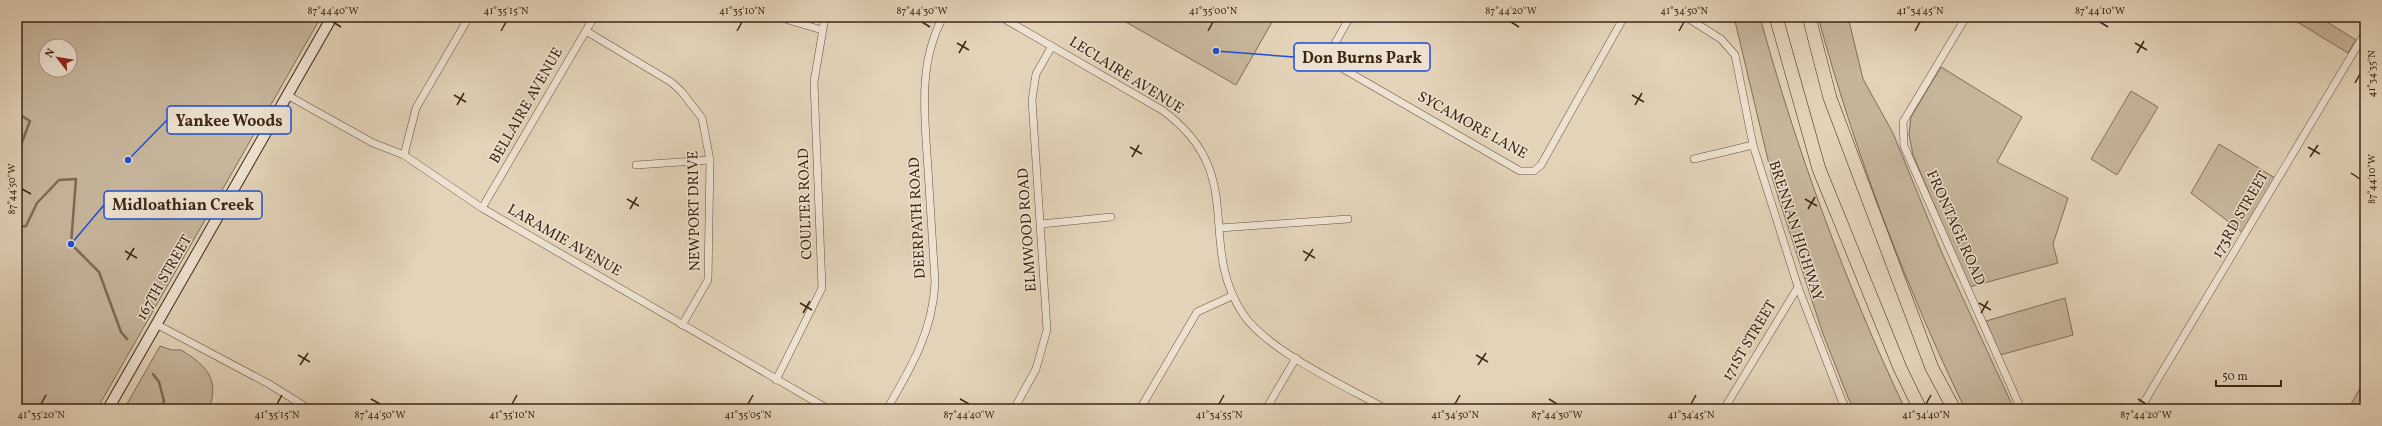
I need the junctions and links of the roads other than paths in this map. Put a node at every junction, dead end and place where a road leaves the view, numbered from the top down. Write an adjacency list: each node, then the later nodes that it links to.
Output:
1 (332, 17): 18 (main road, 167TH STREET)
2 (469, 17): 20 (street)
3 (594, 17): 15 (street, BELLAIRE AVENUE)
4 (778, 17): 14 (street)
5 (825, 17): 14 (street, COULTER ROAD)
6 (943, 17): 38 (street, DEERPATH ROAD)
7 (1001, 17): 17 (street, LECLAIRE AVENUE)
8 (1350, 17): 9 (street, SYCAMORE LANE)
9 (1624, 17)
10 (1686, 17): 19 (street, BRENNAN HIGHWAY)
11 (1776, 17): 45 (highway)
12 (1809, 17): 46 (highway)
13 (1966, 17): 47 (street, FRONTAGE ROAD)
14 (822, 30): 34 (street, COULTER ROAD)
15 (586, 31): 22 (street, NEWPORT DRIVE); 24 (street, BELLAIRE AVENUE)
16 (2365, 33): 48 (street, 173RD STREET)
17 (1052, 46): 27 (street, ELMWOOD ROAD); 28 (street, LECLAIRE AVENUE)
18 (287, 95): 20 (street, LARAMIE AVENUE); 31 (main road, 167TH STREET)
19 (1753, 145): 21 (street); 29 (street, BRENNAN HIGHWAY)
20 (404, 155): 24 (street, LARAMIE AVENUE)
21 (1694, 159)
22 (710, 160): 23 (street); 32 (street, NEWPORT DRIVE)
23 (636, 165)
24 (482, 208): 32 (street, LARAMIE AVENUE)
25 (1111, 217): 27 (street)
26 (1348, 219): 28 (street)
27 (1041, 224): 39 (street, ELMWOOD ROAD)
28 (1220, 228): 30 (street, LECLAIRE AVENUE)
29 (1798, 287): 43 (street, 171ST STREET); 44 (street, BRENNAN HIGHWAY)
30 (1232, 296): 33 (street, LECLAIRE AVENUE); 40 (street)
31 (156, 324): 35 (main road, 167TH STREET); 36 (street)
32 (682, 325): 34 (street, LARAMIE AVENUE)
33 (1296, 358): 41 (street); 42 (street, LECLAIRE AVENUE)
34 (776, 380): 37 (street, LARAMIE AVENUE)
35 (108, 409)
36 (310, 409)
37 (828, 409)
38 (887, 409)
39 (1014, 409)
40 (1140, 409)
41 (1266, 409)
42 (1386, 409)
43 (1724, 409)
44 (1847, 409)
45 (1920, 409)
46 (1954, 409)
47 (2021, 409)
48 (2140, 409)

